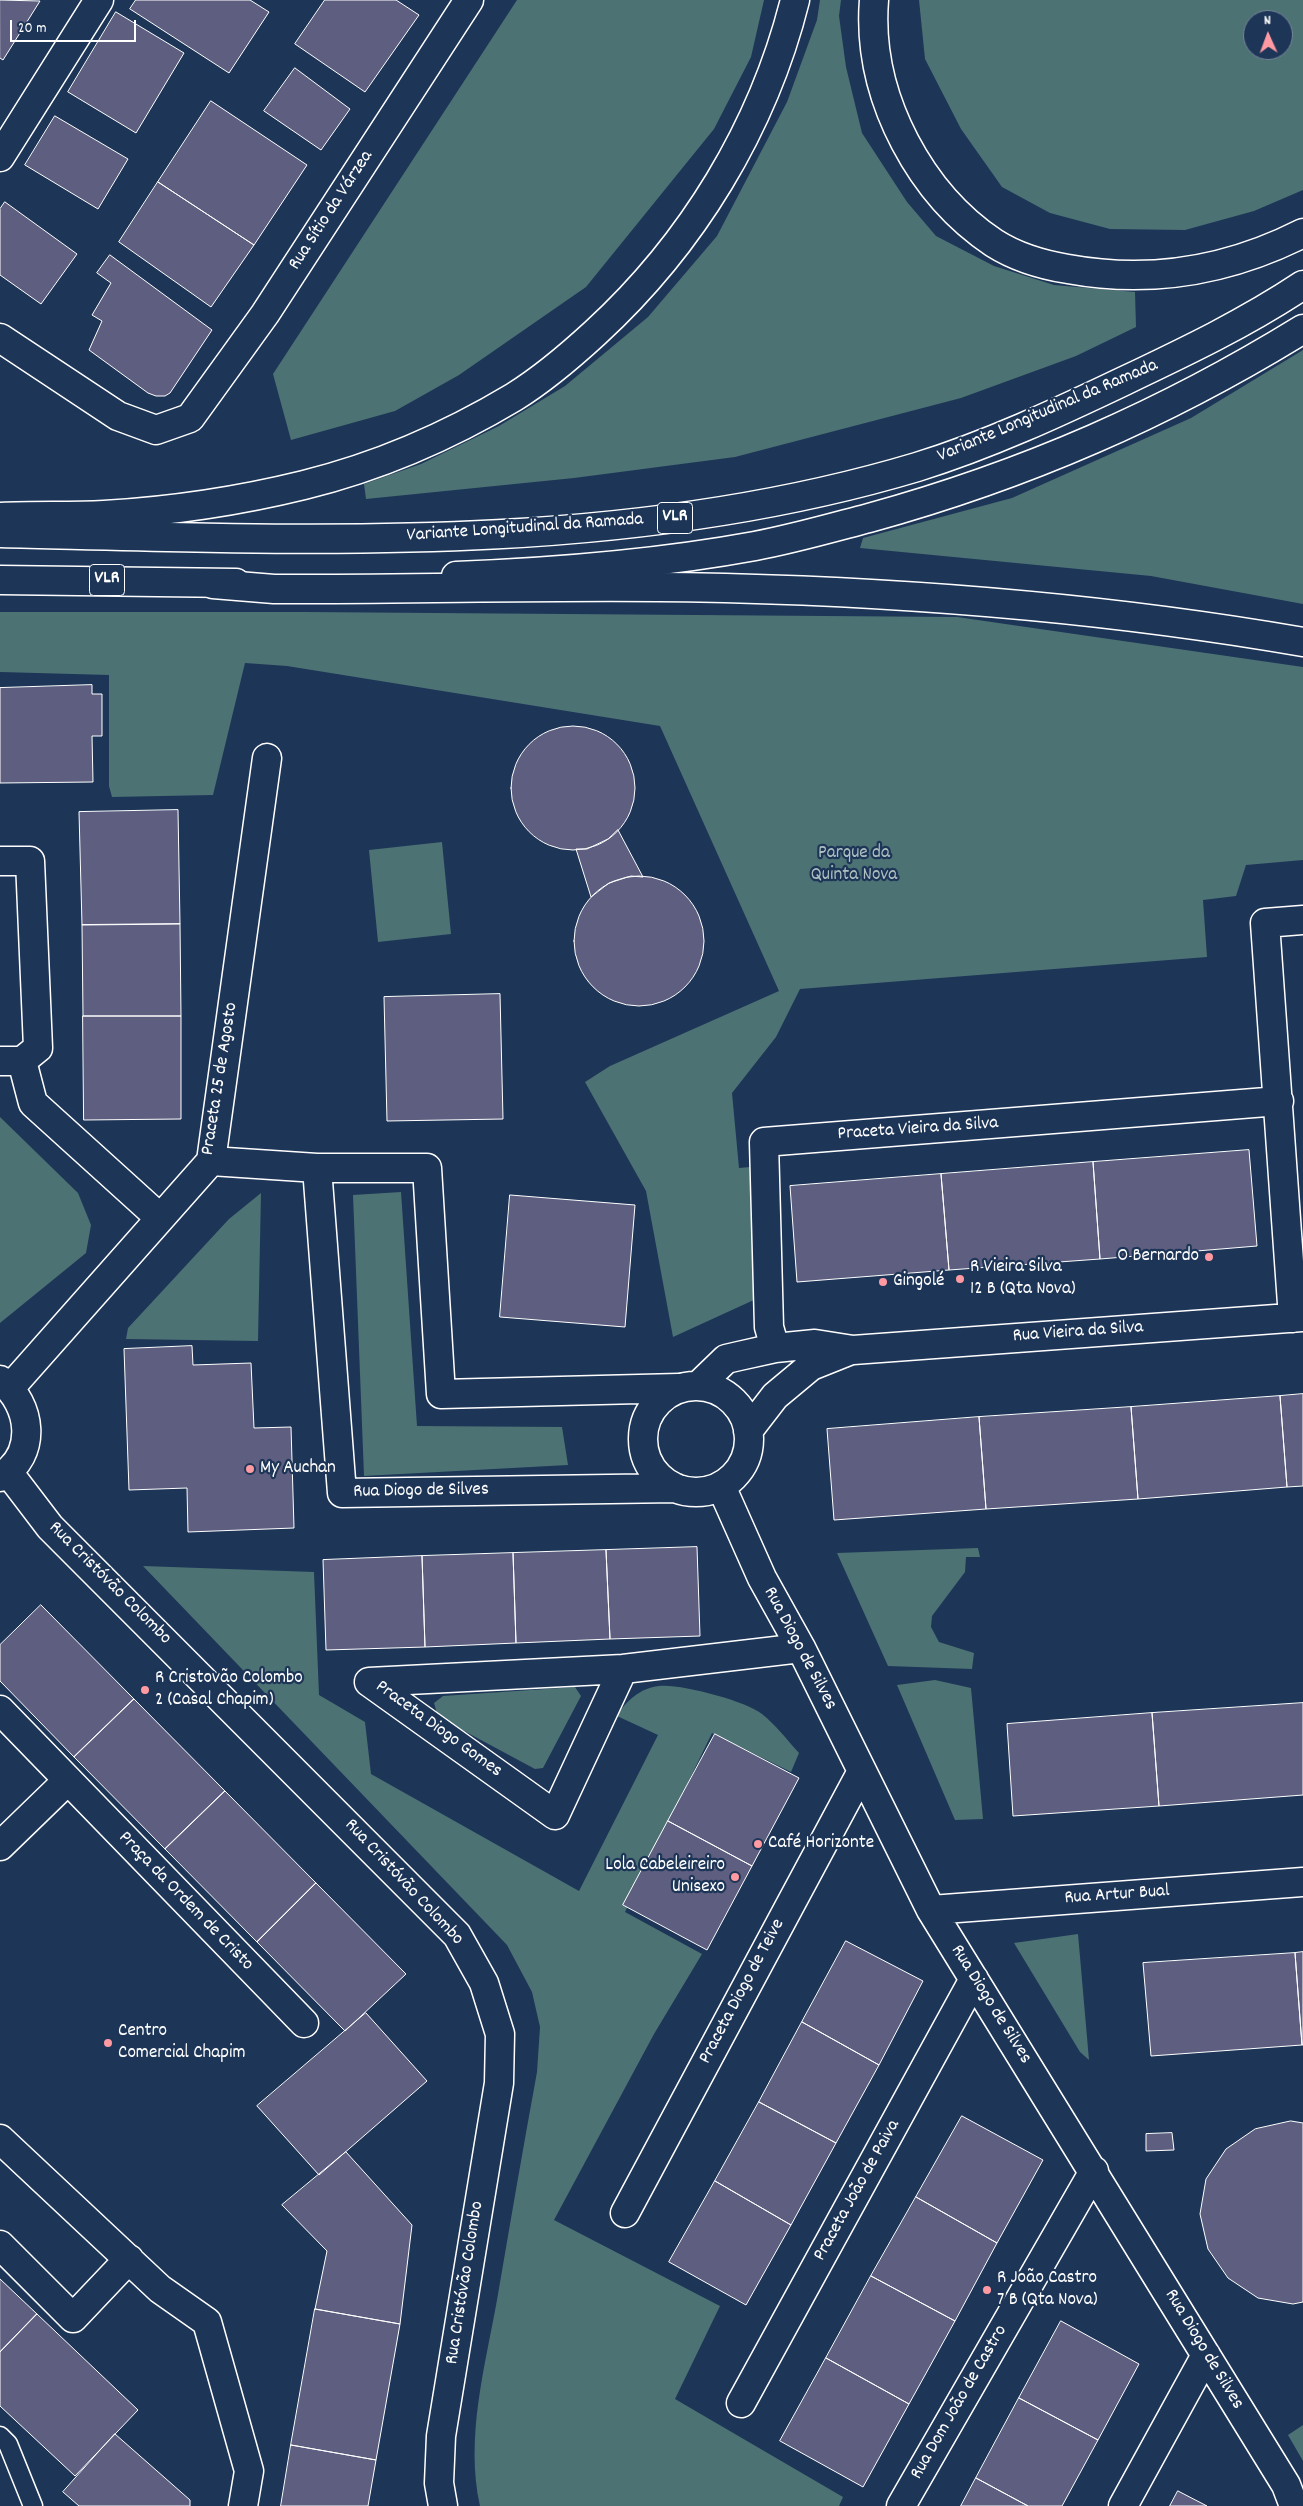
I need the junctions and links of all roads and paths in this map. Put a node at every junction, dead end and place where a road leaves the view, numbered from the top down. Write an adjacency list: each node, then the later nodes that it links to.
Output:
1 (99, 0): 5 (main road)
2 (469, 0): 9 (main road, Rua Sítio da Várzea)
3 (795, 0): 10 (main road)
4 (874, 0): 6 (main road)
5 (0, 157)
6 (1303, 233)
7 (1303, 285): 11 (main road, Variante Longitudinal da Ramada / VLR)
8 (1303, 329): 13 (main road, Variante Longitudinal da Ramada / VLR)
9 (0, 338)
10 (0, 516)
11 (0, 532)
12 (0, 580): 13 (main road, Variante Longitudinal da Ramada / VLR)
13 (213, 584): 14 (main road)
14 (1303, 642)
15 (267, 758): 20 (main road, Praceta 25 de Agosto)
16 (0, 861): 18 (main road)
17 (1303, 920): 19 (main road)
18 (11, 1061): 22 (main road)
19 (1279, 1101): 23 (main road); 24 (main road, Praceta Vieira da Silva)
20 (211, 1161): 21 (main road, Rua Diogo de Silves); 22 (main road, Praceta 25 de Agosto)
21 (317, 1168): 27 (main road, Rua Diogo de Silves); 31 (main road, Rua Diogo de Silves)
22 (160, 1218): 26 (main road, Praceta 25 de Agosto)
23 (1298, 1317): 25 (main road, Rua Vieira da Silva)
24 (775, 1348): 25 (main road, Rua Vieira da Silva); 27 (main road, Rua Vieira da Silva)
25 (853, 1350): 28 (main road, Rua Vieira da Silva)
26 (5, 1384): 29 (main road, Praceta 25 de Agosto)
27 (688, 1387): 28 (main road, Rua Diogo de Silves); 31 (main road, Rua Diogo de Silves)
28 (748, 1431): 30 (main road, Rua Diogo de Silves)
29 (4, 1475): 52 (main road, Rua Cristóvão Colombo)
30 (721, 1486): 31 (main road, Rua Diogo de Silves); 32 (main road, Rua Diogo de Silves)
31 (676, 1488)
32 (801, 1648): 33 (main road, Praceta Diogo Gomes); 35 (main road, Rua Diogo de Silves)
33 (623, 1669): 33 (main road, Praceta Diogo Gomes)
34 (0, 1710): 36 (main road, Praça da Ordem de Cristo)
35 (862, 1771): 39 (main road, Rua Diogo de Silves); 44 (main road, Praceta Diogo de Teive)
36 (67, 1781): 37 (main road); 41 (main road, Praça da Ordem de Cristo)
37 (0, 1846)
38 (1303, 1882): 39 (main road, Rua Artur Bual)
39 (931, 1910): 40 (main road, Rua Diogo de Silves)
40 (974, 1979): 43 (main road, Rua Diogo de Silves); 48 (main road, Praceta João de Paiva)
41 (304, 2024)
42 (0, 2139): 46 (main road)
43 (1094, 2171): 47 (main road, Rua Diogo de Silves); 53 (main road, Rua Dom João de Castro)
44 (625, 2213)
45 (0, 2245): 46 (main road)
46 (129, 2259): 51 (main road)
47 (1206, 2355): 54 (main road); 55 (main road, Rua Diogo de Silves)
48 (741, 2403)
49 (0, 2436): 50 (lane)
50 (33, 2506)
51 (243, 2506)
52 (444, 2506)
53 (901, 2506)
54 (1123, 2506)
55 (1294, 2506)

